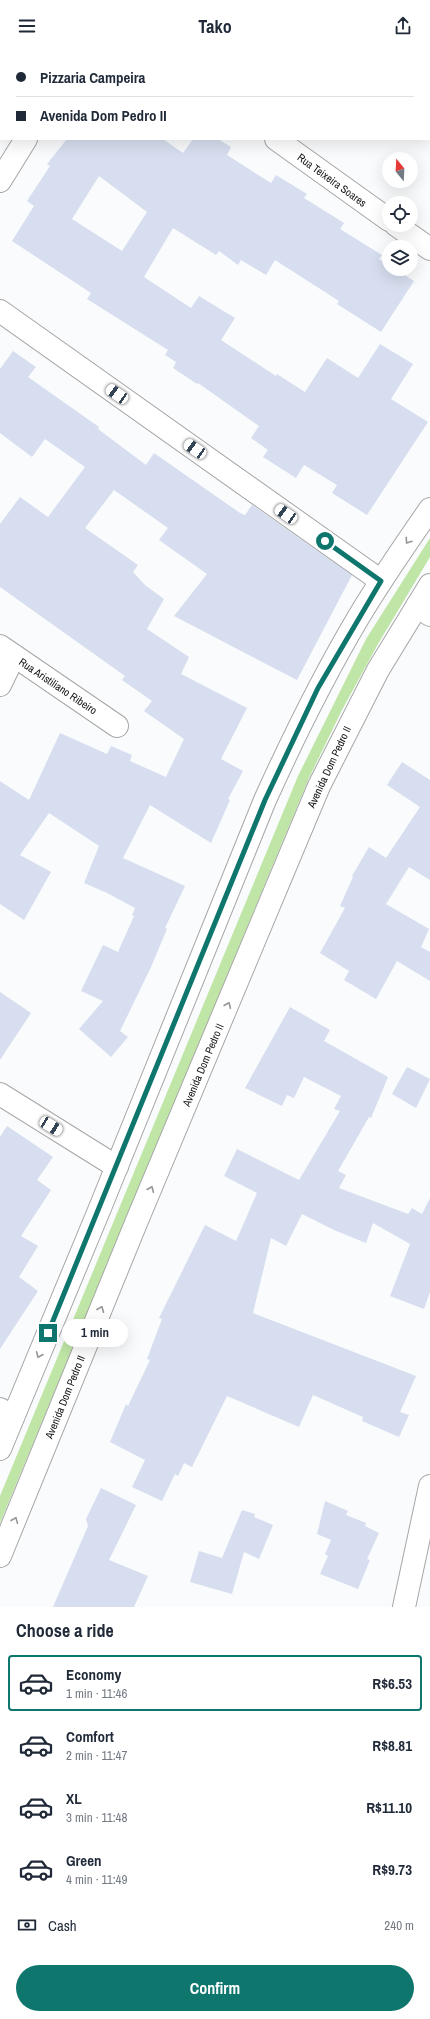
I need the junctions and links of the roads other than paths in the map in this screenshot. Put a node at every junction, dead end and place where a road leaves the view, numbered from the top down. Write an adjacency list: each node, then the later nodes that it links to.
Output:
1 (25, 140): 3 (main road)
2 (277, 140): 4 (main road, Rua Teixeira Soares)
3 (0, 181)
4 (382, 215)
5 (406, 232): 6 (main road)
6 (430, 250)
7 (0, 311): 9 (main road)
8 (430, 509): 9 (main road, one-way to 9)
9 (381, 581): 16 (main road)
10 (430, 585): 11 (main road, Avenida Dom Pedro II)
11 (423, 610): 20 (main road, Avenida Dom Pedro II, one-way to 11)
12 (7, 651): 13 (main road); 14 (main road, Rua Aristiliano Ribeiro)
13 (0, 685)
14 (117, 726)
15 (0, 1094): 16 (main road)
16 (117, 1167): 17 (main road, one-way to 17)
17 (7, 1413): 18 (main road)
18 (0, 1449)
19 (429, 1493): 21 (main road)
20 (0, 1556)
21 (404, 1607)

